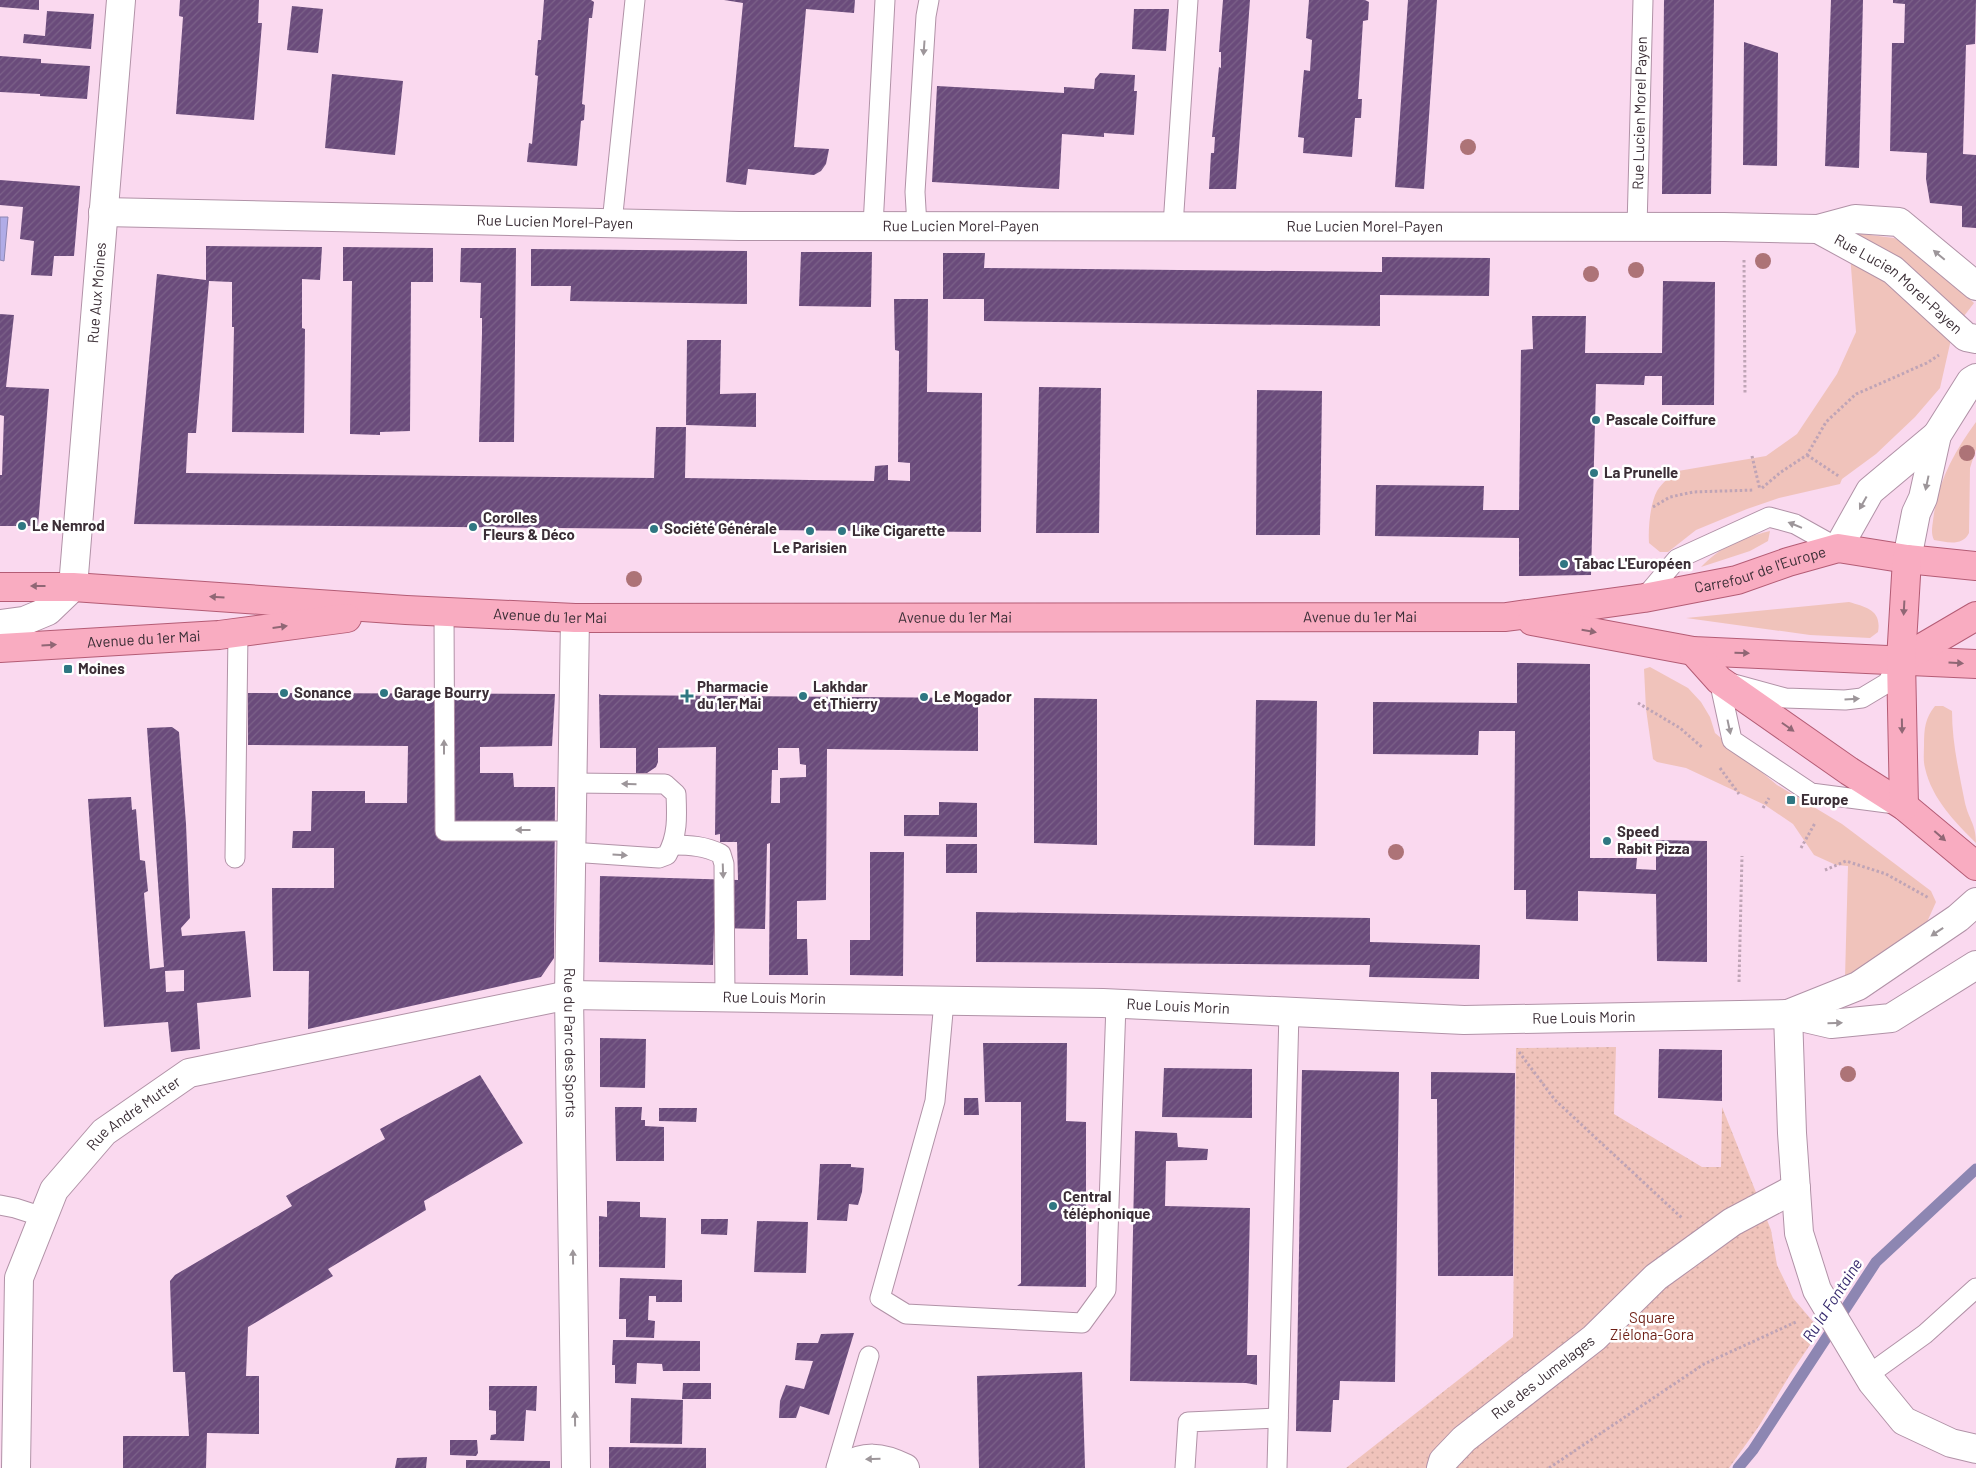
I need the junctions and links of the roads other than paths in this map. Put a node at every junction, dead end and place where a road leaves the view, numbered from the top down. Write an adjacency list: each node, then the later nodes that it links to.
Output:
1 (121, 0): 7 (street, Rue Aux Moines)
2 (635, 0): 8 (lane)
3 (885, 0): 9 (lane)
4 (929, 0): 10 (lane, one-way to 10)
5 (1188, 0): 11 (lane)
6 (1643, 0): 12 (lane, Rue Lucien Morel Payen)
7 (103, 212): 8 (street, Rue Lucien Morel-Payen); 22 (street, Rue Aux Moines)
8 (612, 223): 9 (street, Rue Lucien Morel-Payen)
9 (873, 226): 10 (street, Rue Lucien Morel-Payen)
10 (917, 226): 11 (street, Rue Lucien Morel-Payen)
11 (1173, 226): 12 (street, Rue Lucien Morel-Payen)
12 (1636, 227): 13 (street, Rue Lucien Morel-Payen)
13 (1818, 229): 14 (street, Rue Lucien Morel-Payen, one-way to 13); 15 (street, Rue Lucien Morel-Payen)
14 (1976, 286)
15 (1976, 339)
16 (1976, 378): 17 (street)
17 (1937, 435): 18 (street, one-way to 18); 19 (street, one-way to 19)
18 (1838, 548): 19 (main road, Carrefour de l'Europe); 23 (main road, Carrefour de l'Europe); 23 (lane, one-way to 23)
19 (1907, 559): 20 (main road, Carrefour de l'Europe); 33 (main road, one-way to 33)
20 (1976, 566)
21 (0, 587): 22 (main road, Avenue du 1er Mai, one-way to 21)
22 (73, 587): 24 (main road, Avenue du 1er Mai, one-way to 22); 29 (street)
23 (1644, 598): 27 (main road, Avenue du 1er Mai)
24 (406, 610): 25 (main road, Avenue du 1er Mai); 30 (main road, Avenue du 1er Mai, one-way to 24)
25 (444, 612): 28 (main road, Avenue du 1er Mai); 38 (lane, one-way to 25)
26 (1976, 616): 33 (main road)
27 (1506, 617): 28 (main road, Avenue du 1er Mai); 32 (main road, Avenue du 1er Mai, one-way to 32)
28 (575, 618): 36 (street, Rue du Parc des Sports)
29 (0, 624)
30 (238, 633): 31 (main road, Avenue du 1er Mai, one-way to 30); 40 (lane)
31 (0, 648)
32 (1693, 651): 33 (main road, one-way to 33); 35 (main road)
33 (1901, 660): 34 (main road, one-way to 34); 35 (lane, one-way to 33); 37 (main road, one-way to 37)
34 (1976, 664)
35 (1719, 680): 37 (main road, one-way to 37); 37 (lane, one-way to 37)
36 (572, 782): 38 (street, Rue du Parc des Sports); 39 (lane, one-way to 36)
37 (1904, 806): 41 (main road, one-way to 41)
38 (571, 841): 39 (lane, one-way to 39); 44 (street, Rue du Parc des Sports)
39 (673, 845): 45 (lane, one-way to 45)
40 (234, 858)
41 (1976, 866)
42 (1976, 902): 49 (street, Rue Louis Morin, one-way to 49)
43 (1976, 966): 49 (street, Rue Louis Morin, one-way to 43)
44 (569, 995): 45 (street, Rue Louis Morin); 52 (street, Rue André Mutter); 59 (street, Rue du Parc des Sports, one-way to 44)
45 (725, 998): 46 (street, Rue Louis Morin)
46 (944, 1001): 47 (street, Rue Louis Morin); 47 (lane)
47 (1116, 1004): 48 (street, Rue Louis Morin)
48 (1288, 1012): 49 (street, Rue Louis Morin); 56 (lane)
49 (1788, 1014): 50 (street)
50 (1796, 1188): 55 (street); 65 (street, Rue des Jumelages)
51 (0, 1205): 52 (lane)
52 (43, 1217): 58 (street, Rue André Mutter)
53 (1976, 1288): 55 (lane)
54 (869, 1356): 60 (lane)
55 (1868, 1375): 57 (street)
56 (1278, 1418): 63 (lane); 64 (lane)
57 (1976, 1449)
58 (16, 1468)
59 (576, 1468)
60 (836, 1468)
61 (841, 1468): 62 (street, one-way to 61)
62 (905, 1468)
63 (1186, 1468)
64 (1277, 1468)
65 (1441, 1468)

